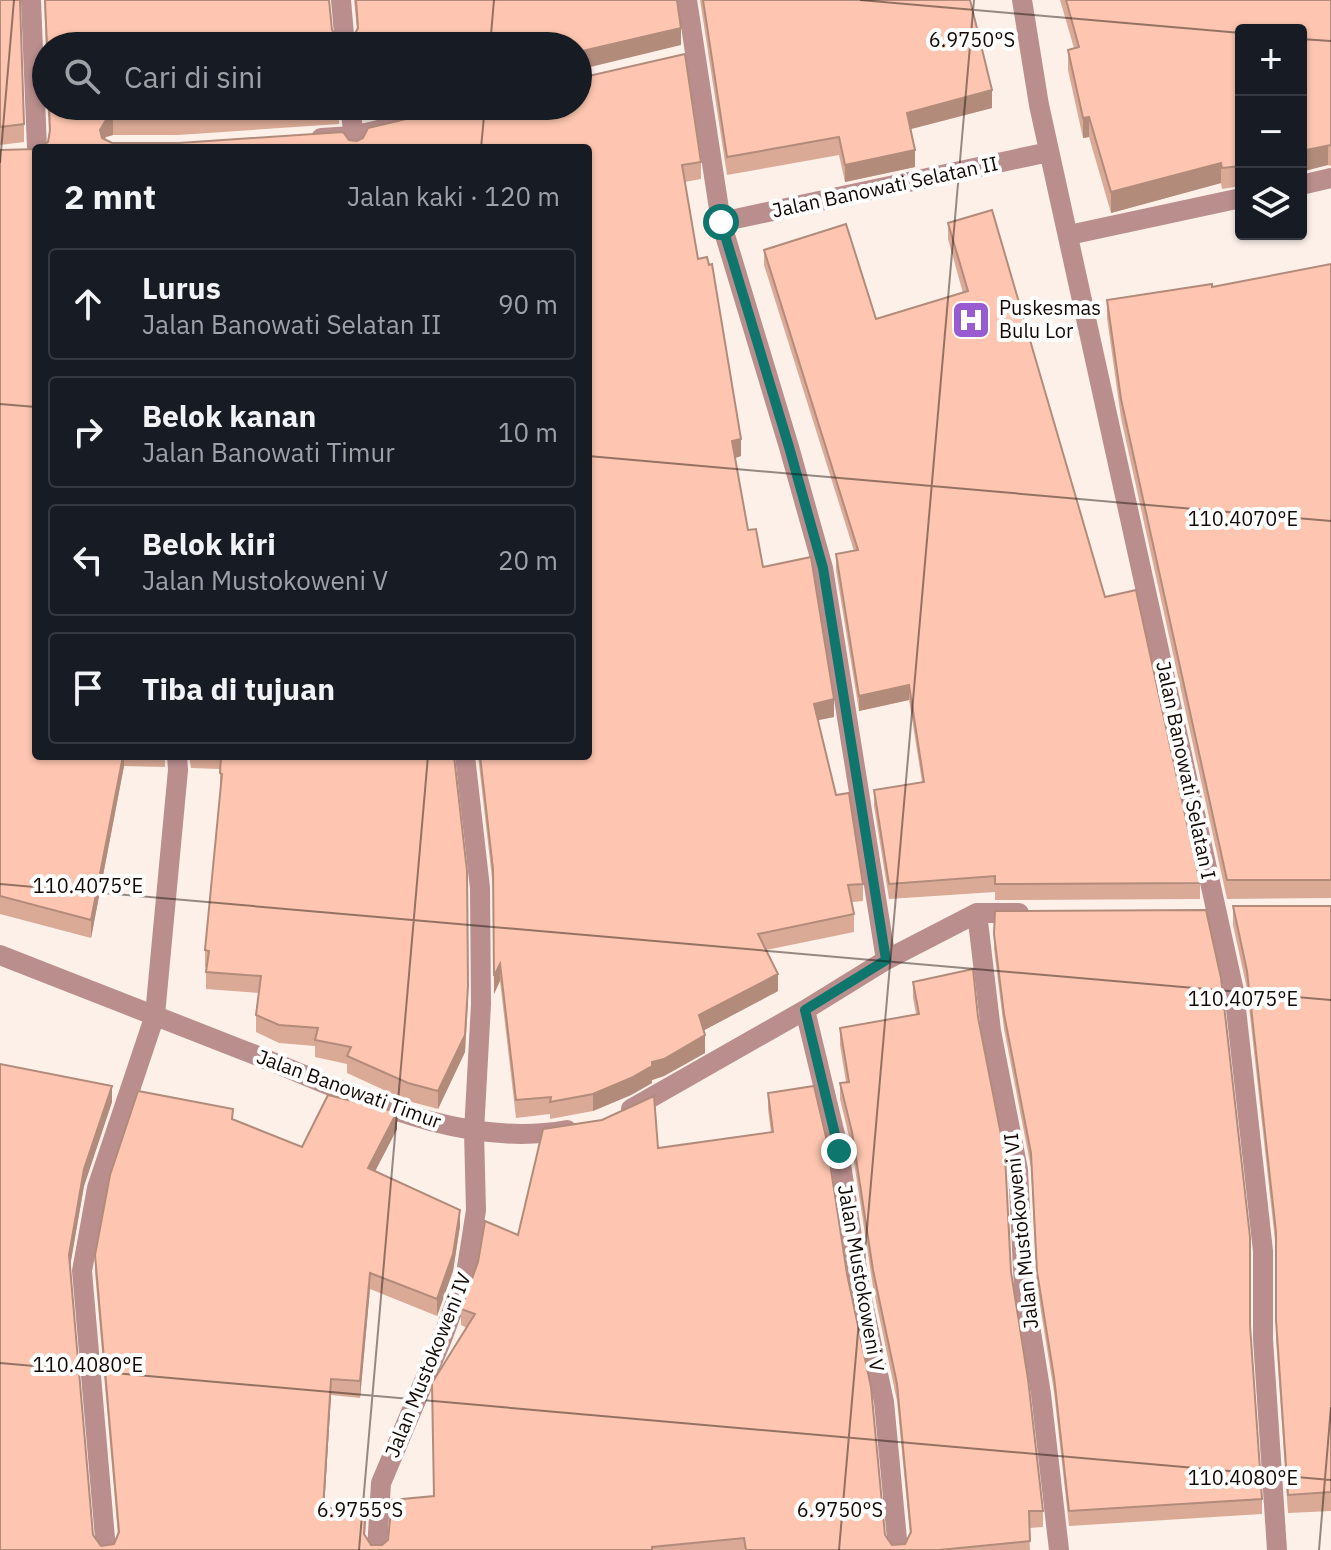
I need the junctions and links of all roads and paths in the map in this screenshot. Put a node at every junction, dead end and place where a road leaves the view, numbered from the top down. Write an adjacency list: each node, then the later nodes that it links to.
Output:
1 (31, 0): 10 (street)
2 (341, 0): 5 (street)
3 (687, 0): 15 (street)
4 (1022, 0): 11 (street, Jalan Banowati Selatan I)
5 (344, 32)
6 (352, 120): 9 (street)
7 (409, 123): 9 (street)
8 (305, 139): 9 (street)
9 (354, 142)
10 (32, 152)
11 (1049, 152): 15 (street, Jalan Banowati Selatan II); 16 (street, Jalan Banowati Selatan I)
12 (1331, 178): 13 (street)
13 (1307, 184)
14 (1235, 199): 16 (street)
15 (721, 222): 22 (street)
16 (1069, 235): 32 (street, Jalan Banowati Selatan I)
17 (177, 760): 24 (street)
18 (465, 760): 27 (street, Jalan Mustokoweni IV)
19 (977, 913): 20 (street); 22 (street); 31 (street, Jalan Mustokoweni VI)
20 (1037, 913)
21 (0, 955): 24 (street, Jalan Banowati Timur)
22 (886, 960): 23 (street)
23 (805, 1010): 25 (street); 30 (street, Jalan Mustokoweni V)
24 (155, 1015): 27 (street, Jalan Banowati Timur); 28 (street)
25 (611, 1118)
26 (585, 1126): 27 (street, Jalan Banowati Timur)
27 (474, 1132): 29 (street, Jalan Mustokoweni IV)
28 (106, 1550)
29 (377, 1550)
30 (898, 1550)
31 (1059, 1550)
32 (1277, 1550)

